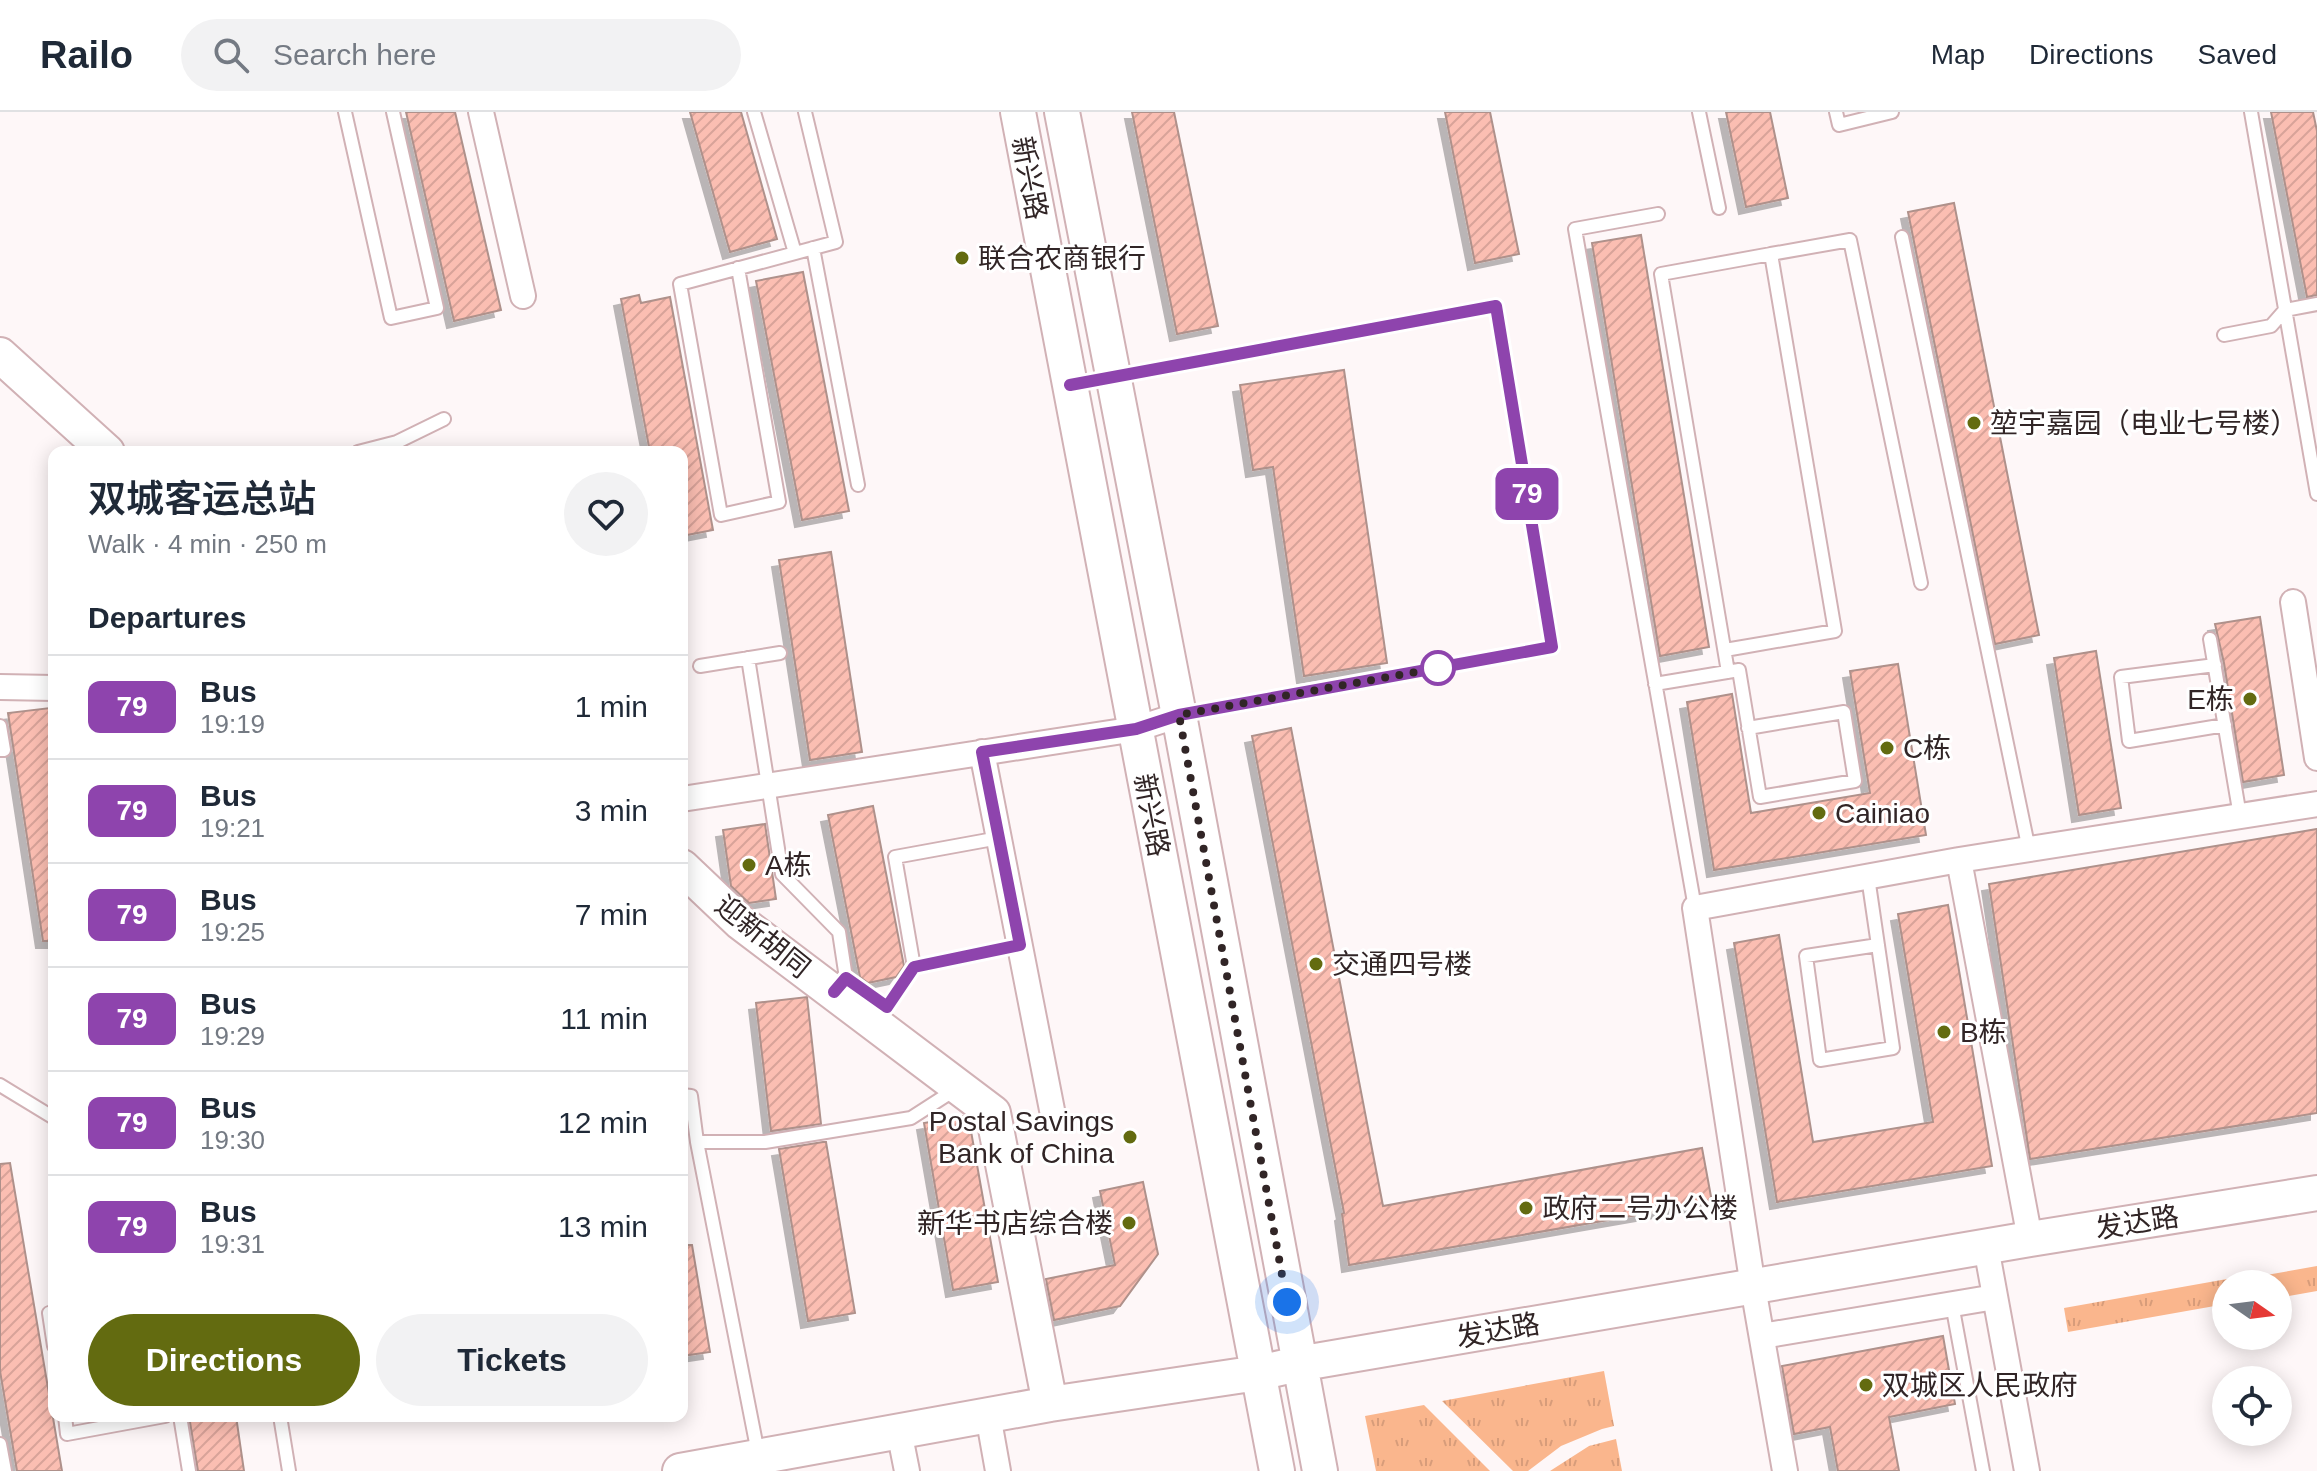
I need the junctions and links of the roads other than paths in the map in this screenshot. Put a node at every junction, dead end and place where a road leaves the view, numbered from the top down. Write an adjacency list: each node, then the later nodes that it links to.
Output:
1 (345, 112): 2 (lane)
2 (393, 112)
3 (481, 112): 19 (street)
4 (754, 112): 16 (lane)
5 (805, 112): 15 (lane)
6 (1018, 112): 25 (main road, 新兴路)
7 (1062, 112): 24 (main road, 新兴路)
8 (1699, 112): 12 (lane)
9 (1836, 112): 10 (lane)
10 (1892, 112)
11 (2251, 112): 21 (lane)
12 (1719, 208)
13 (1658, 214): 40 (lane)
14 (1902, 237): 56 (lane)
15 (813, 248): 16 (lane); 29 (lane)
16 (795, 253): 18 (lane)
17 (1771, 254): 31 (lane); 34 (lane); 34 (lane)
18 (738, 268): 18 (lane)
19 (523, 296)
20 (2317, 304): 21 (lane)
21 (2285, 310): 22 (lane); 30 (lane)
22 (2224, 335)
23 (0, 355): 27 (main road)
24 (1113, 376): 25 (lane); 43 (main road, 新兴路); 43 (lane)
25 (1070, 385): 47 (main road, 新兴路)
26 (444, 419): 28 (lane)
27 (100, 446)
28 (400, 446)
29 (858, 485)
30 (2317, 494)
31 (1921, 583)
32 (2293, 602): 50 (street)
33 (2210, 639): 37 (lane)
34 (1725, 650): 39 (lane)
35 (780, 653): 36 (lane)
36 (748, 658): 38 (lane); 51 (lane)
37 (2215, 665): 44 (lane); 44 (lane)
38 (700, 666)
39 (1728, 672): 40 (lane); 46 (lane)
40 (1655, 684): 60 (lane)
41 (0, 687): 42 (street)
42 (48, 688)
43 (1179, 715): 47 (street); 78 (main road, 新兴路)
44 (2225, 725): 54 (lane)
45 (0, 726): 48 (lane)
46 (1748, 728): 46 (lane)
47 (1136, 729): 49 (street); 79 (main road, 新兴路)
48 (0, 750)
49 (982, 752): 51 (street); 55 (street)
50 (2317, 758)
51 (767, 785): 52 (street); 64 (lane)
52 (688, 798)
53 (2317, 804): 54 (street)
54 (2240, 816): 56 (street)
55 (999, 838): 61 (street); 63 (lane)
56 (2029, 850): 57 (street)
57 (1959, 860): 59 (street); 72 (street)
58 (688, 873): 64 (main road, 迎新胡同)
59 (1868, 877): 60 (street); 62 (lane)
60 (1695, 908): 74 (street)
61 (1020, 945): 63 (lane); 68 (street)
62 (1878, 945): 62 (lane)
63 (914, 967): 64 (lane)
64 (840, 985): 66 (main road, 迎新胡同)
65 (0, 1085): 69 (lane)
66 (959, 1088): 70 (lane); 80 (main road, 迎新胡同)
67 (688, 1096): 70 (lane)
68 (1052, 1110)
69 (48, 1114)
70 (697, 1142): 88 (lane)
71 (2317, 1193): 72 (main road, 发达路)
72 (2030, 1239): 73 (main road, 发达路)
73 (1986, 1247): 74 (main road, 发达路); 75 (street)
74 (1753, 1287): 77 (street); 78 (main road, 发达路)
75 (1995, 1297): 76 (street); 99 (street)
76 (1952, 1304): 77 (street); 98 (lane)
77 (1762, 1336): 97 (street)
78 (1298, 1364): 79 (main road, 发达路); 96 (main road, 新兴路)
79 (1258, 1373): 80 (main road, 发达路); 95 (main road, 新兴路)
80 (1050, 1404): 81 (main road, 发达路)
81 (988, 1415): 86 (main road, 发达路); 94 (street)
82 (66, 1422): 83 (lane)
83 (132, 1422)
84 (181, 1422): 90 (lane)
85 (281, 1422): 91 (lane)
86 (899, 1431): 88 (main road, 发达路); 93 (street)
87 (0, 1444): 89 (lane)
88 (758, 1457): 92 (main road, 发达路)
89 (5, 1471)
90 (189, 1471)
91 (289, 1471)
92 (685, 1471)
93 (907, 1471)
94 (998, 1471)
95 (1277, 1471)
96 (1320, 1471)
97 (1785, 1471)
98 (1983, 1471)
99 (2027, 1471)

